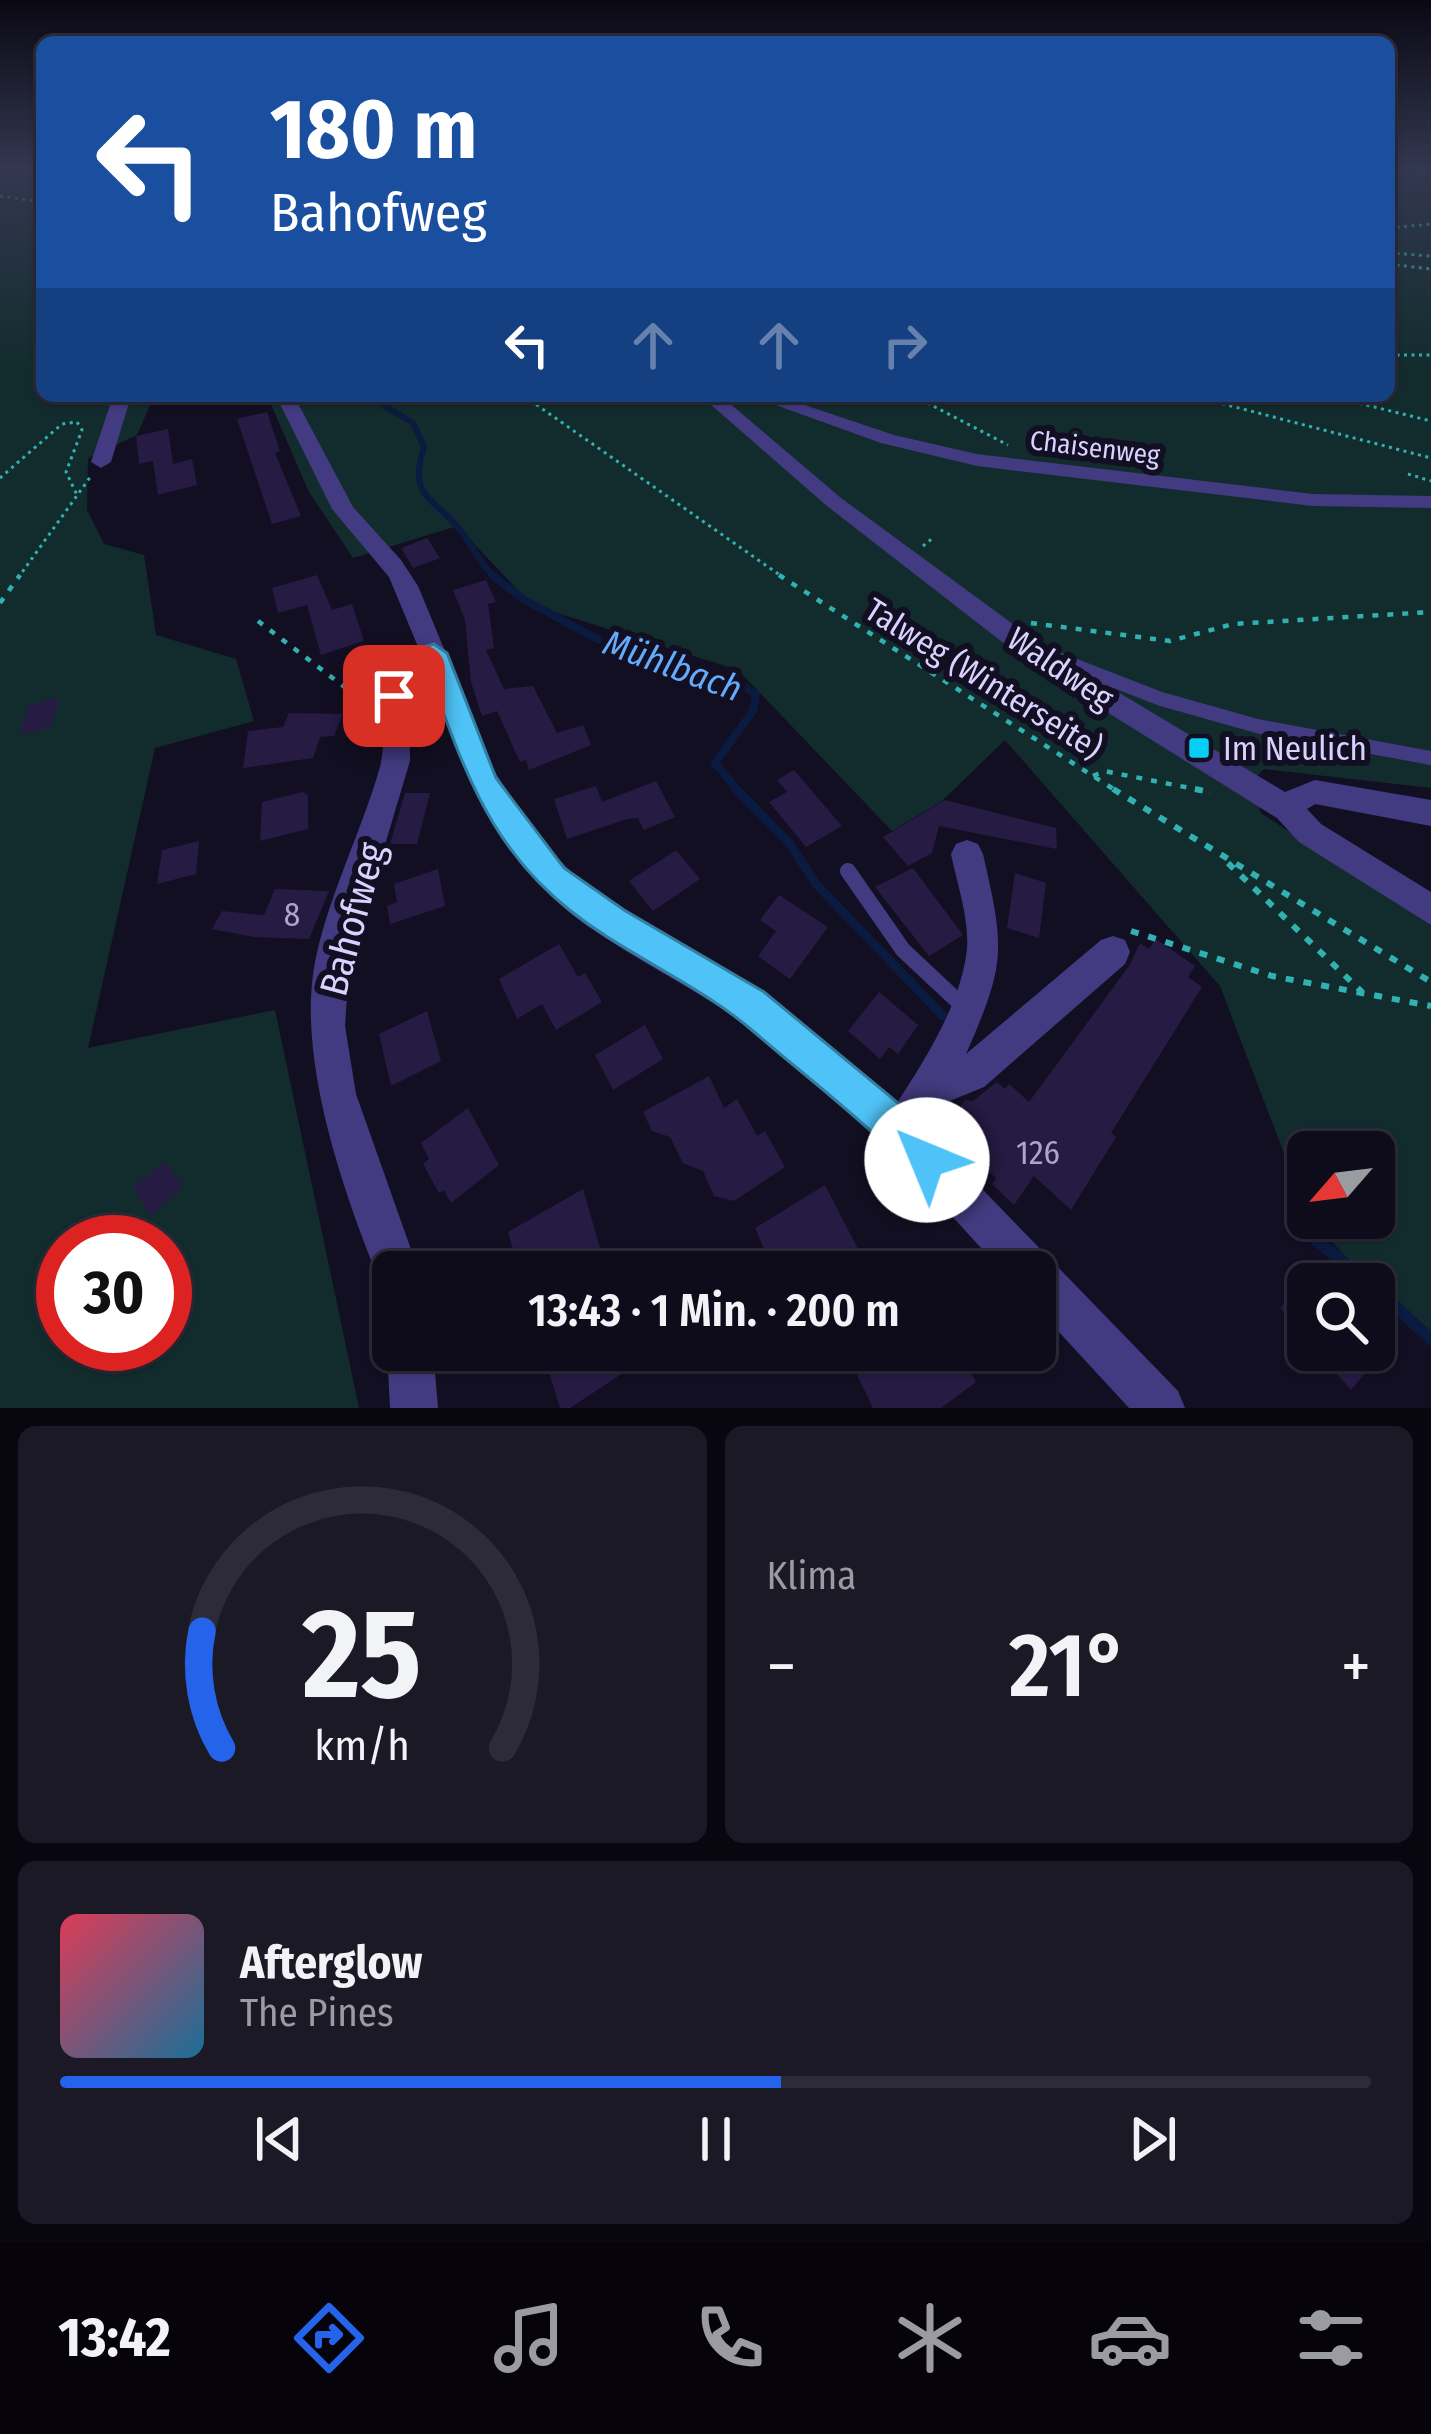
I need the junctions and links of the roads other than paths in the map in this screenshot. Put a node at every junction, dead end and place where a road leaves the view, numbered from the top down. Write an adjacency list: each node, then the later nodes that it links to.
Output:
1 (120, 402): 5 (street)
2 (288, 402): 7 (street)
3 (718, 402): 8 (street, Waldweg)
4 (778, 402): 6 (street, Chaisenweg)
5 (101, 462)
6 (1431, 502)
7 (434, 653): 18 (street); 19 (street, Bahofweg)
8 (1042, 659): 9 (lane); 10 (street, Waldweg)
9 (1431, 758)
10 (1288, 809): 11 (street); 14 (street, Waldweg)
11 (1431, 813)
12 (967, 854): 16 (street)
13 (848, 871): 16 (lane)
14 (1431, 910)
15 (1122, 941): 17 (street)
16 (965, 1008): 17 (street)
17 (932, 1089): 18 (street)
18 (901, 1131): 20 (street)
19 (390, 1251)
20 (1013, 1251)
21 (1056, 1296): 24 (street)
22 (411, 1371): 23 (street)
23 (414, 1408)
24 (1161, 1408)

